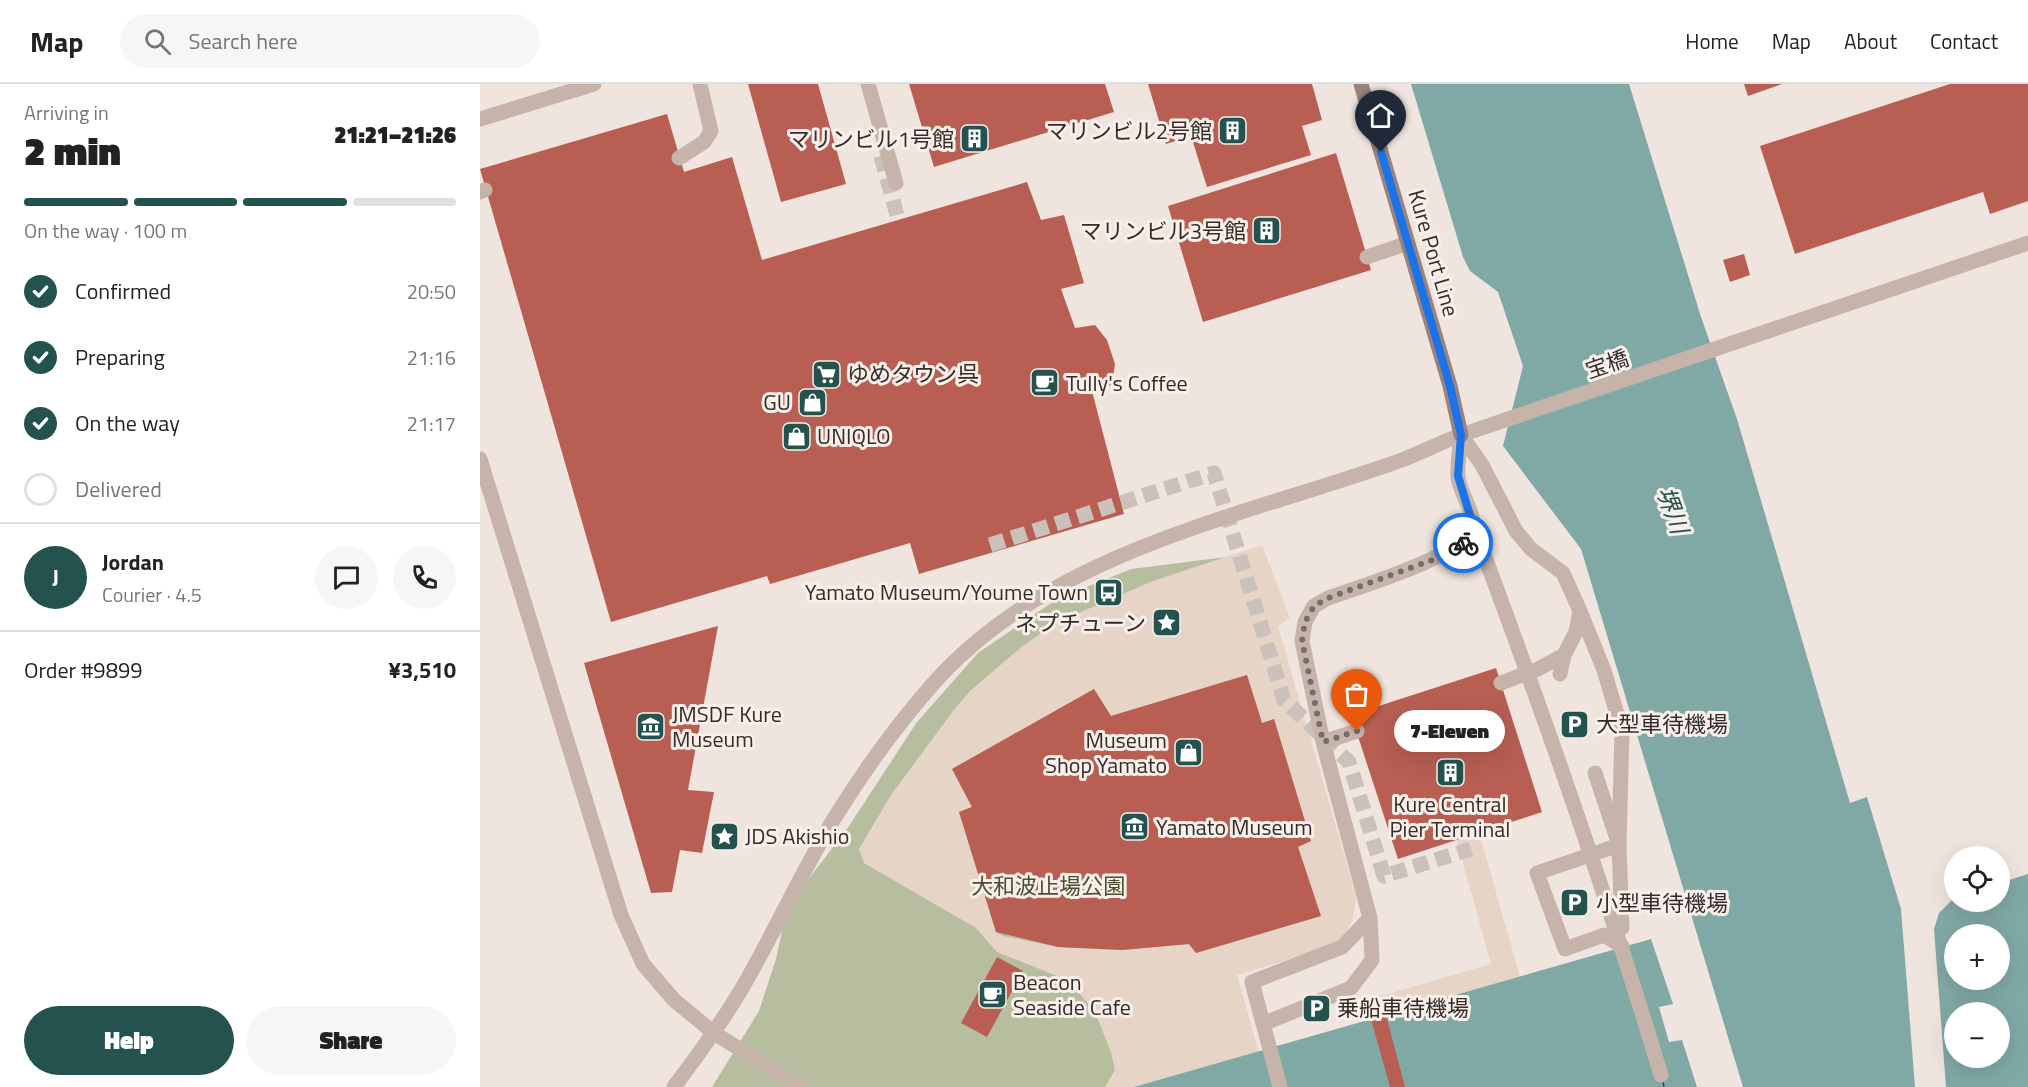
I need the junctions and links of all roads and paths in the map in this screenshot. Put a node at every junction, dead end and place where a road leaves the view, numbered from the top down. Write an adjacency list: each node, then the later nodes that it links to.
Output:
1 (594, 84): 5 (street)
2 (700, 84): 6 (street)
3 (868, 84): 7 (street)
4 (1361, 84): 8 (main road, Kure Port Line)
5 (480, 119)
6 (680, 158)
7 (896, 183)
8 (1408, 243): 10 (street); 11 (main road, Kure Port Line)
9 (2028, 243): 11 (street, 宝橋)
10 (1367, 256)
11 (1461, 435): 13 (street); 14 (street); 27 (street, 宝橋)
12 (480, 459): 27 (street)
13 (1473, 525): 16 (street); 20 (street)
14 (1580, 611): 15 (street); 22 (street)
15 (1564, 655): 16 (street); 17 (street)
16 (1529, 673): 18 (street); 23 (street)
17 (1560, 674)
18 (1501, 683)
19 (1357, 731): 20 (street)
20 (1323, 742): 24 (street)
21 (1595, 773): 22 (street)
22 (1618, 844): 23 (street); 25 (street)
23 (1591, 853): 25 (street); 25 (street)
24 (1370, 918): 26 (street); 26 (street)
25 (1622, 946): 28 (street)
26 (1263, 1024): 31 (street)
27 (714, 1033): 29 (street, 宝橋); 30 (street)
28 (1661, 1075)
29 (674, 1087)
30 (800, 1087)
31 (1280, 1087)

